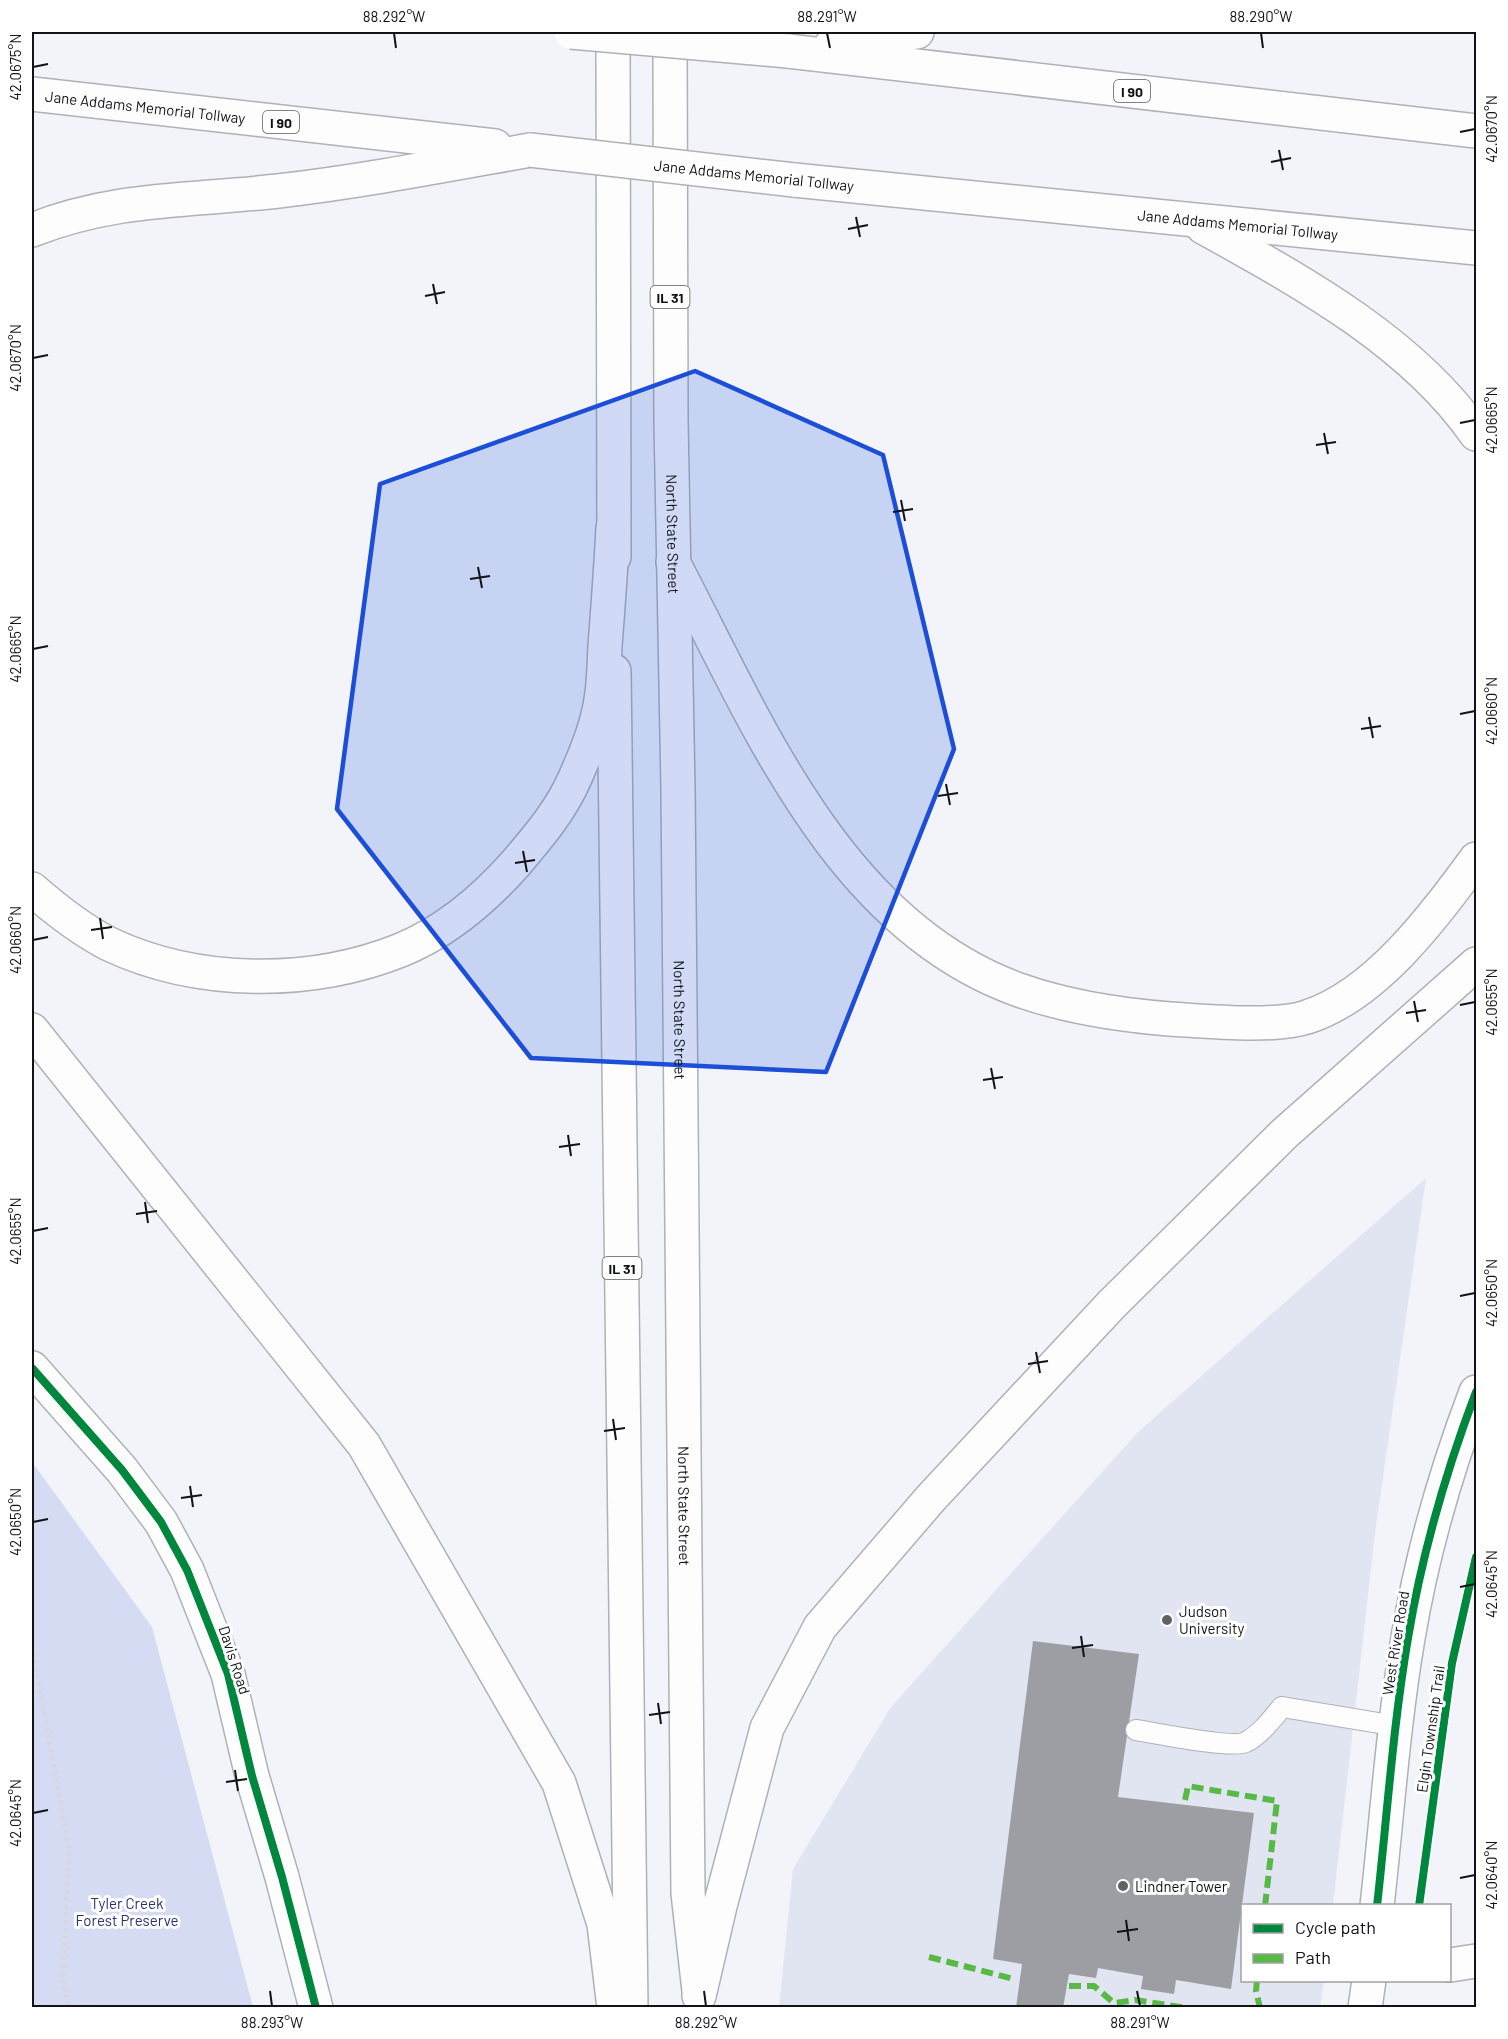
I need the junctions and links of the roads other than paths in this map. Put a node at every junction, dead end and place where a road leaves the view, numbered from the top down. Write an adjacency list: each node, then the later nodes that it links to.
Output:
1 (571, 32): 5 (main road, I 90, bridge)
2 (613, 32): 13 (main road, IL 31)
3 (670, 32): 14 (main road, North State Street / IL 31)
4 (917, 32): 5 (main road)
5 (788, 51): 7 (main road, I 90)
6 (32, 94): 8 (main road, Jane Addams Memorial Tollway / I 90)
7 (1476, 131)
8 (530, 150): 9 (main road, Jane Addams Memorial Tollway / I 90, bridge); 10 (main road)
9 (1194, 221): 11 (main road, Jane Addams Memorial Tollway / I 90); 12 (main road)
10 (32, 230)
11 (1476, 248)
12 (1476, 434)
13 (613, 528): 16 (main road); 30 (main road, IL 31)
14 (673, 562): 15 (main road); 27 (main road, North State Street / IL 31)
15 (1476, 859)
16 (32, 889)
17 (1476, 964): 27 (main road)
18 (32, 1030): 29 (main road)
19 (32, 1368): 28 (main road, Davis Road)
20 (1476, 1392): 21 (main road, West River Road)
21 (1397, 1726): 22 (lane); 23 (main road, West River Road)
22 (1136, 1730)
23 (1377, 1904)
24 (1476, 1961): 25 (main road)
25 (1451, 1965)
26 (1368, 1982): 31 (main road)
27 (699, 2002)
28 (316, 2007)
29 (614, 2007)
30 (631, 2007)
31 (1365, 2007)

